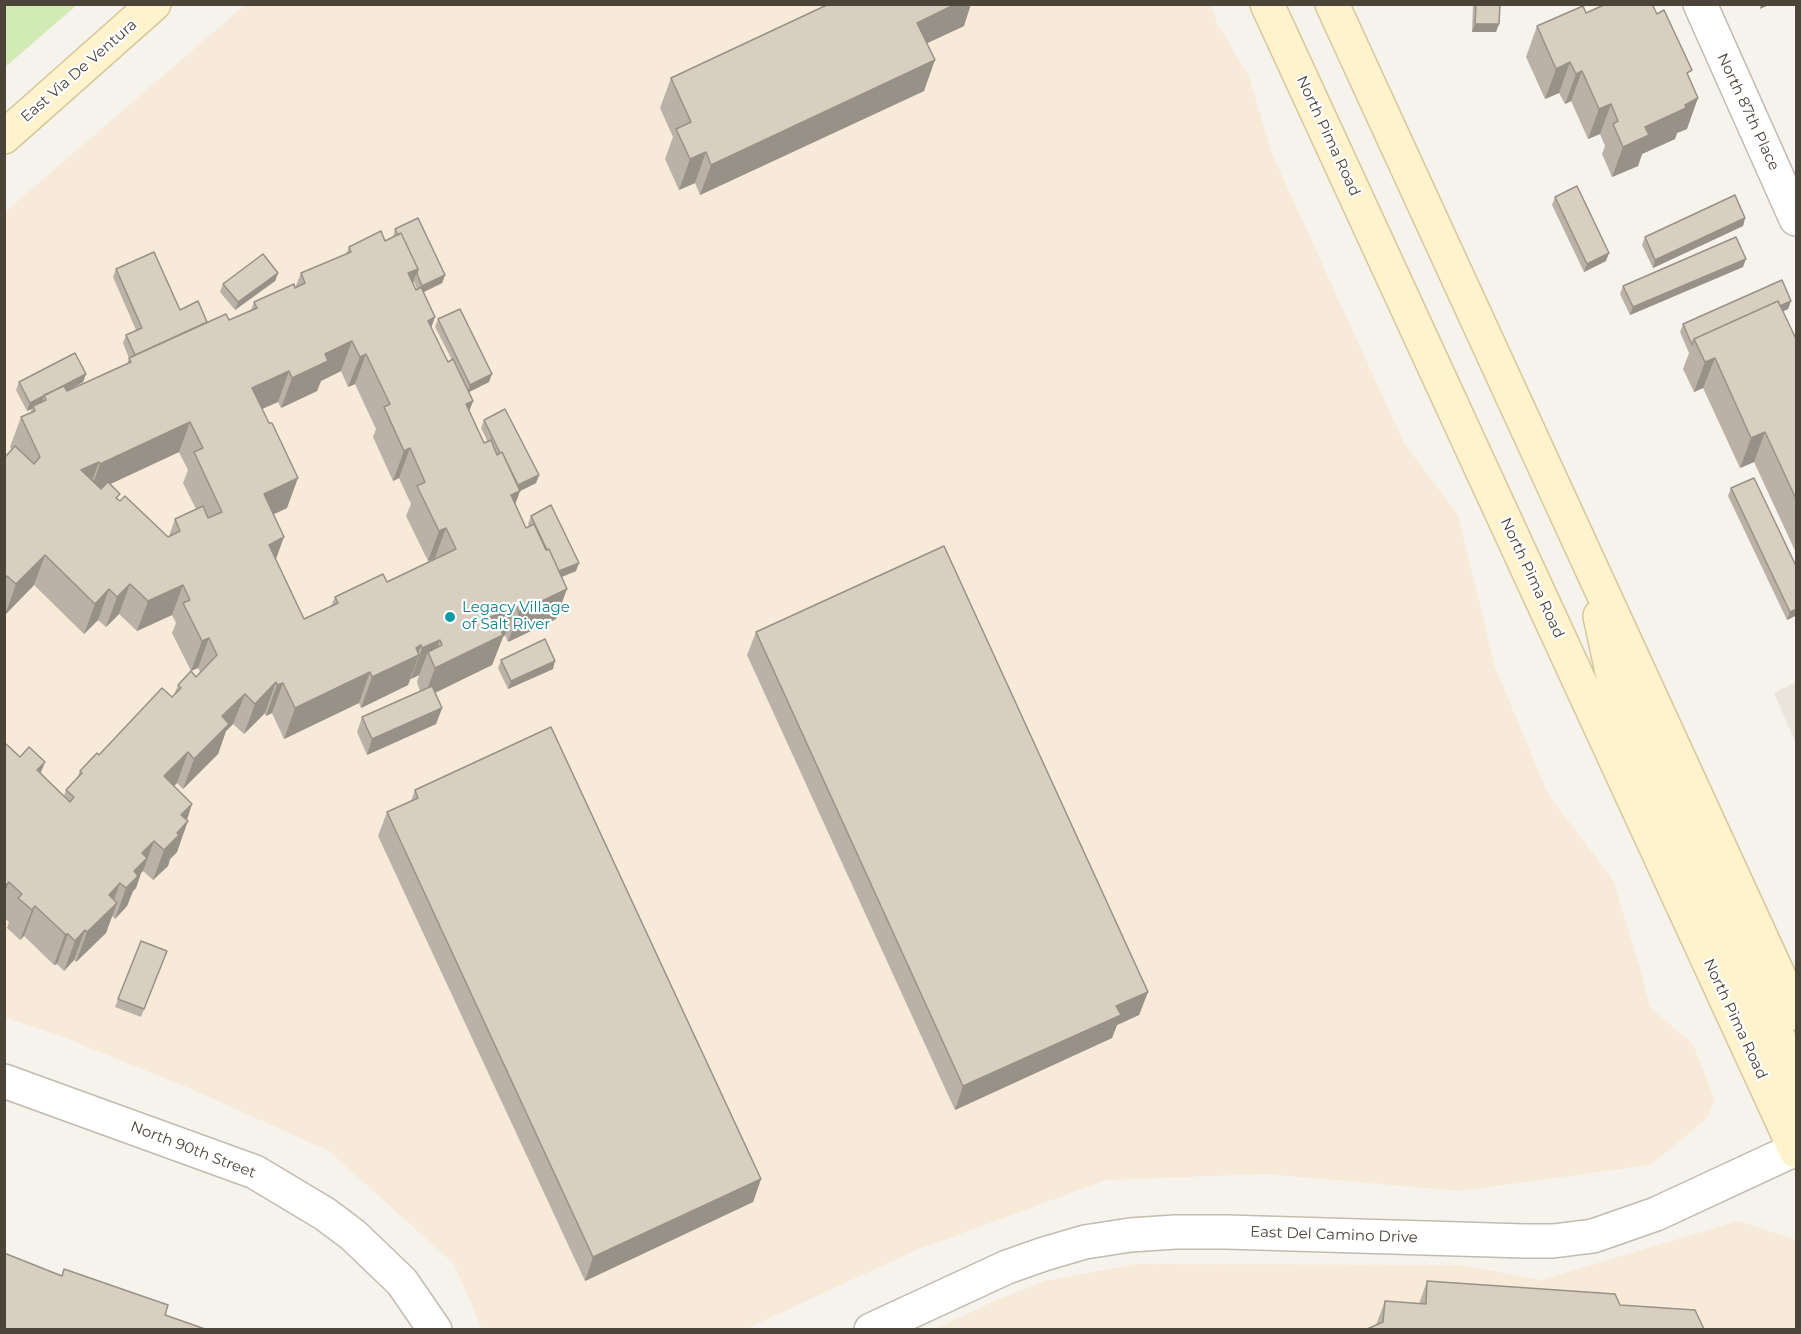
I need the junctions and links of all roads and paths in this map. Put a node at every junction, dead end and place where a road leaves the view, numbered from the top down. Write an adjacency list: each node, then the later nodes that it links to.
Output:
1 (154, 4): 5 (main road, East Via De Ventura)
2 (1267, 4): 10 (main road, North Pima Road)
3 (1332, 4): 7 (main road)
4 (1700, 4): 6 (street, North 87th Place)
5 (4, 137)
6 (1797, 219)
7 (1587, 558): 8 (main road); 10 (main road)
8 (1797, 1013)
9 (4, 1081): 11 (street, North 90th Street)
10 (1796, 1150): 12 (street, East Del Camino Drive)
11 (435, 1329)
12 (871, 1329)

